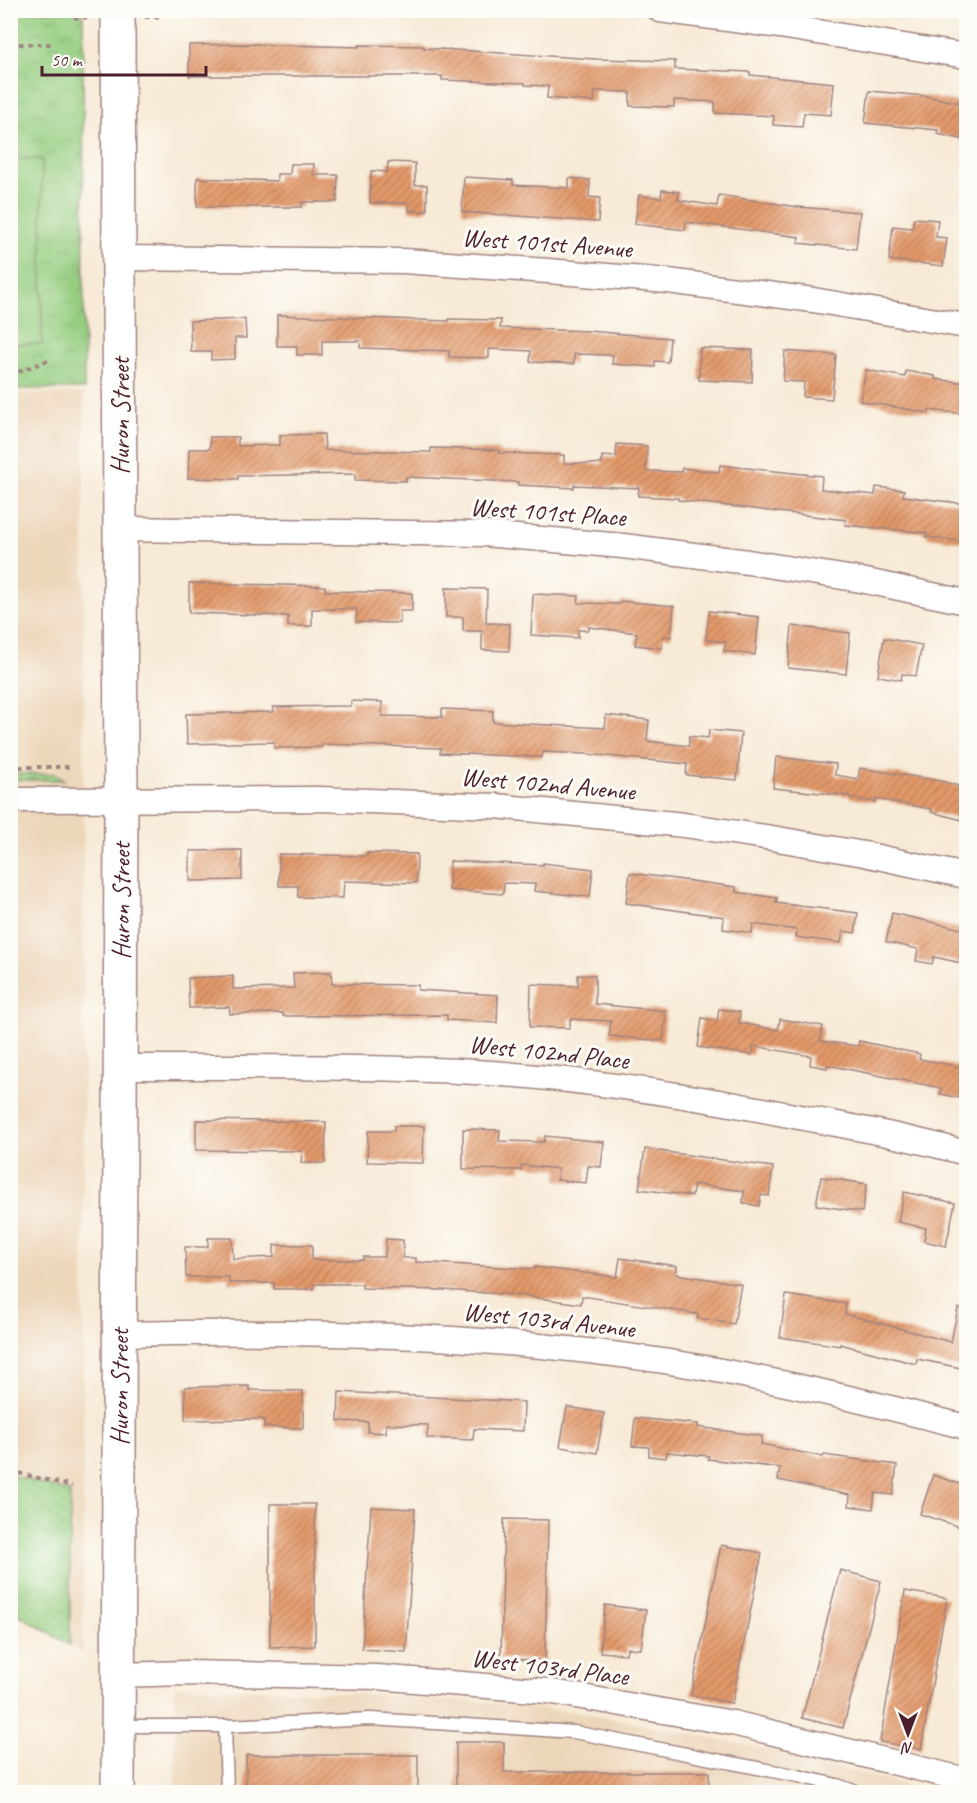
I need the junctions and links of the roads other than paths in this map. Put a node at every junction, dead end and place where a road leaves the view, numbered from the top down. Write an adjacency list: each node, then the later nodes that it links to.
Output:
1 (118, 10): 4 (main road, Huron Street)
2 (660, 10): 3 (street)
3 (966, 56)
4 (119, 258): 5 (street, West 101st Avenue); 6 (main road, Huron Street)
5 (966, 326)
6 (120, 530): 7 (street, West 101st Place); 8 (main road, Huron Street)
7 (966, 602)
8 (121, 799): 9 (street, West 102nd Avenue); 10 (street, West 102nd Avenue); 11 (main road, Huron Street)
9 (10, 800)
10 (966, 876)
11 (120, 1066): 12 (street, West 102nd Place); 13 (main road, Huron Street)
12 (966, 1153)
13 (119, 1335): 14 (street, West 103rd Avenue); 15 (main road, Huron Street)
14 (966, 1427)
15 (118, 1675): 16 (main road, Huron Street); 18 (street, West 103rd Place)
16 (118, 1726): 17 (lane); 19 (main road, Huron Street)
17 (225, 1726): 20 (lane); 21 (lane)
18 (966, 1780)
19 (118, 1792)
20 (227, 1792)
21 (857, 1792)

